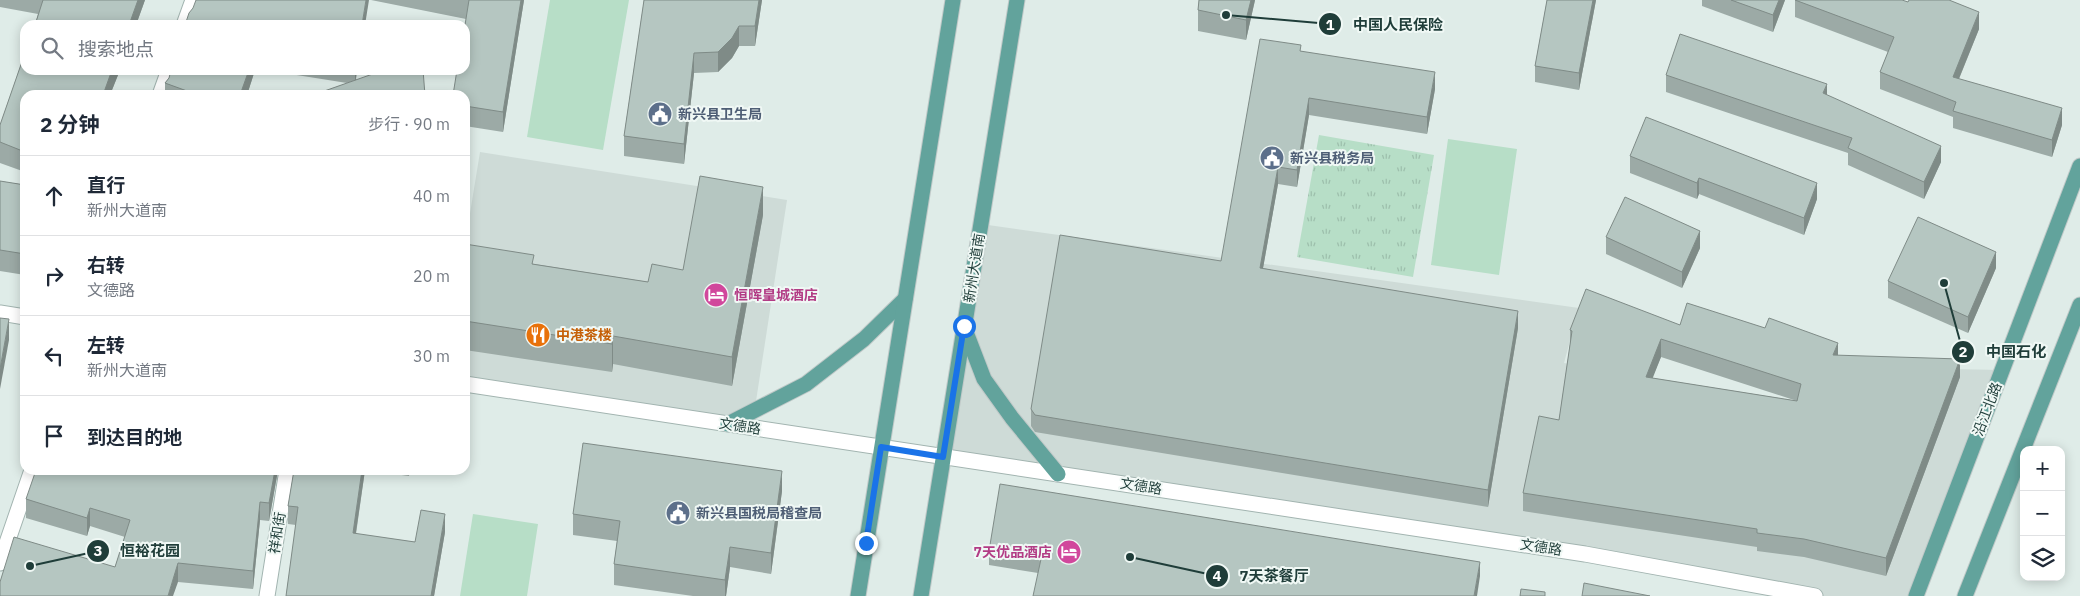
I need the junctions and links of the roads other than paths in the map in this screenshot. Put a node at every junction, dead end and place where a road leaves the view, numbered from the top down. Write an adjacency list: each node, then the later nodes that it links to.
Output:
1 (193, 0): 6 (street)
2 (946, 0): 5 (main road)
3 (953, 0): 5 (main road)
4 (1017, 0): 14 (main road, 新州大道南)
5 (950, 17): 10 (main road)
6 (186, 20)
7 (167, 75): 8 (street)
8 (162, 90)
9 (2080, 166): 27 (main road, 沿江北路)
10 (905, 299): 16 (main road); 17 (main road)
11 (2080, 305): 28 (main road)
12 (0, 313): 13 (street)
13 (20, 316)
14 (964, 326): 18 (main road, 新州大道南); 19 (main road)
15 (470, 385): 16 (street, 文德路)
16 (728, 424): 17 (street, 文德路)
17 (881, 447): 18 (street, 文德路); 24 (main road)
18 (943, 457): 19 (street, 文德路); 25 (main road, 新州大道南)
19 (1058, 474): 26 (street, 文德路)
20 (30, 475): 22 (street)
21 (286, 475): 23 (street, 祥和街)
22 (0, 563)
23 (266, 596)
24 (858, 596)
25 (921, 596)
26 (1815, 596)
27 (1916, 596)
28 (1965, 596)

